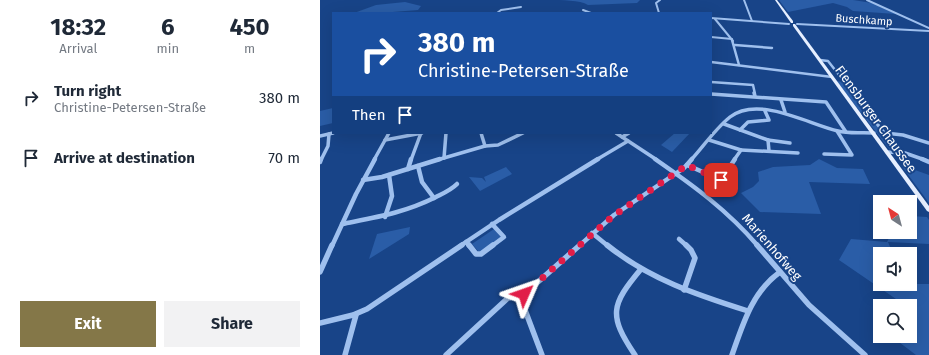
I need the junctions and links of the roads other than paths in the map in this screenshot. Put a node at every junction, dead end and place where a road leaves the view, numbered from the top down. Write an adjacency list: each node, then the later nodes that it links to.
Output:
1 (660, 0): 9 (street)
2 (744, 0): 12 (street)
3 (776, 0): 13 (main road, Flensburger Chaussee)
4 (867, 0): 14 (street)
5 (521, 7): 7 (street)
6 (583, 10): 8 (street)
7 (498, 12)
8 (588, 12)
9 (659, 12)
10 (712, 18): 11 (street, Buschkamp)
11 (715, 19): 12 (street, Buschkamp); 16 (street)
12 (752, 21): 13 (street, Buschkamp)
13 (793, 24): 14 (street, Buschkamp); 19 (main road, Flensburger Chaussee)
14 (929, 29)
15 (712, 37): 16 (street)
16 (732, 39): 17 (street)
17 (735, 45): 18 (street); 21 (street)
18 (772, 48)
19 (820, 60): 22 (main road, Flensburger Chaussee); 35 (street, Flensburger Chaussee)
20 (712, 62): 21 (street)
21 (739, 65): 22 (street)
22 (832, 77): 34 (main road, Flensburger Chaussee)
23 (712, 82): 25 (street)
24 (712, 94): 25 (street)
25 (755, 96): 26 (street)
26 (781, 100): 28 (street); 32 (street)
27 (765, 111): 28 (street); 29 (street); 30 (street)
28 (785, 112): 31 (street)
29 (724, 124): 30 (street); 47 (street)
30 (740, 130): 48 (street)
31 (837, 131): 32 (street); 58 (street)
32 (846, 132): 34 (street)
33 (331, 133): 44 (street); 59 (street)
34 (874, 133): 55 (main road, Flensburger Chaussee)
35 (884, 133): 51 (street); 57 (street, Flensburger Chaussee)
36 (388, 134): 46 (street)
37 (417, 134): 46 (street)
38 (422, 134): 65 (street)
39 (446, 134): 60 (street)
40 (481, 134): 52 (street)
41 (521, 134): 52 (street)
42 (618, 134): 45 (street, Marienhofweg)
43 (627, 134): 45 (street)
44 (320, 136)
45 (622, 137): 49 (street, Marienhofweg)
46 (385, 140): 68 (street)
47 (709, 140): 53 (street); 63 (street)
48 (768, 140): 50 (street); 54 (street)
49 (628, 141): 66 (street, Marienhofweg); 74 (street)
50 (790, 143)
51 (929, 144)
52 (486, 146): 60 (street)
53 (741, 150): 54 (street); 63 (street)
54 (769, 151): 56 (street)
55 (887, 152): 57 (street); 71 (main road, Flensburger Chaussee)
56 (798, 153)
57 (900, 153): 62 (street)
58 (824, 154)
59 (322, 156): 61 (street)
60 (444, 158): 64 (street)
61 (320, 162)
62 (929, 162)
63 (687, 165): 66 (street)
64 (418, 166): 65 (street); 70 (street)
65 (408, 169): 67 (street)
66 (676, 174): 75 (street); 82 (street, Marienhofweg)
67 (390, 175): 68 (street); 72 (street)
68 (363, 180): 73 (street)
69 (459, 184): 70 (street)
70 (434, 198): 72 (street)
71 (929, 210)
72 (385, 216): 73 (street)
73 (342, 224): 78 (street)
74 (492, 224): 77 (street); 77 (street)
75 (592, 233): 80 (street); 84 (street)
76 (679, 239): 83 (street)
77 (466, 242): 86 (street)
78 (327, 257): 79 (street); 81 (street)
79 (320, 258)
80 (641, 269): 83 (street); 91 (street)
81 (320, 272)
82 (780, 272): 85 (street); 93 (street, Marienhofweg)
83 (684, 290): 85 (street)
84 (522, 296): 89 (street); 90 (street)
85 (748, 311): 92 (street)
86 (356, 314): 87 (street); 88 (street)
87 (320, 323)
88 (345, 355)
89 (446, 355)
90 (542, 355)
91 (636, 355)
92 (732, 355)
93 (865, 355)

